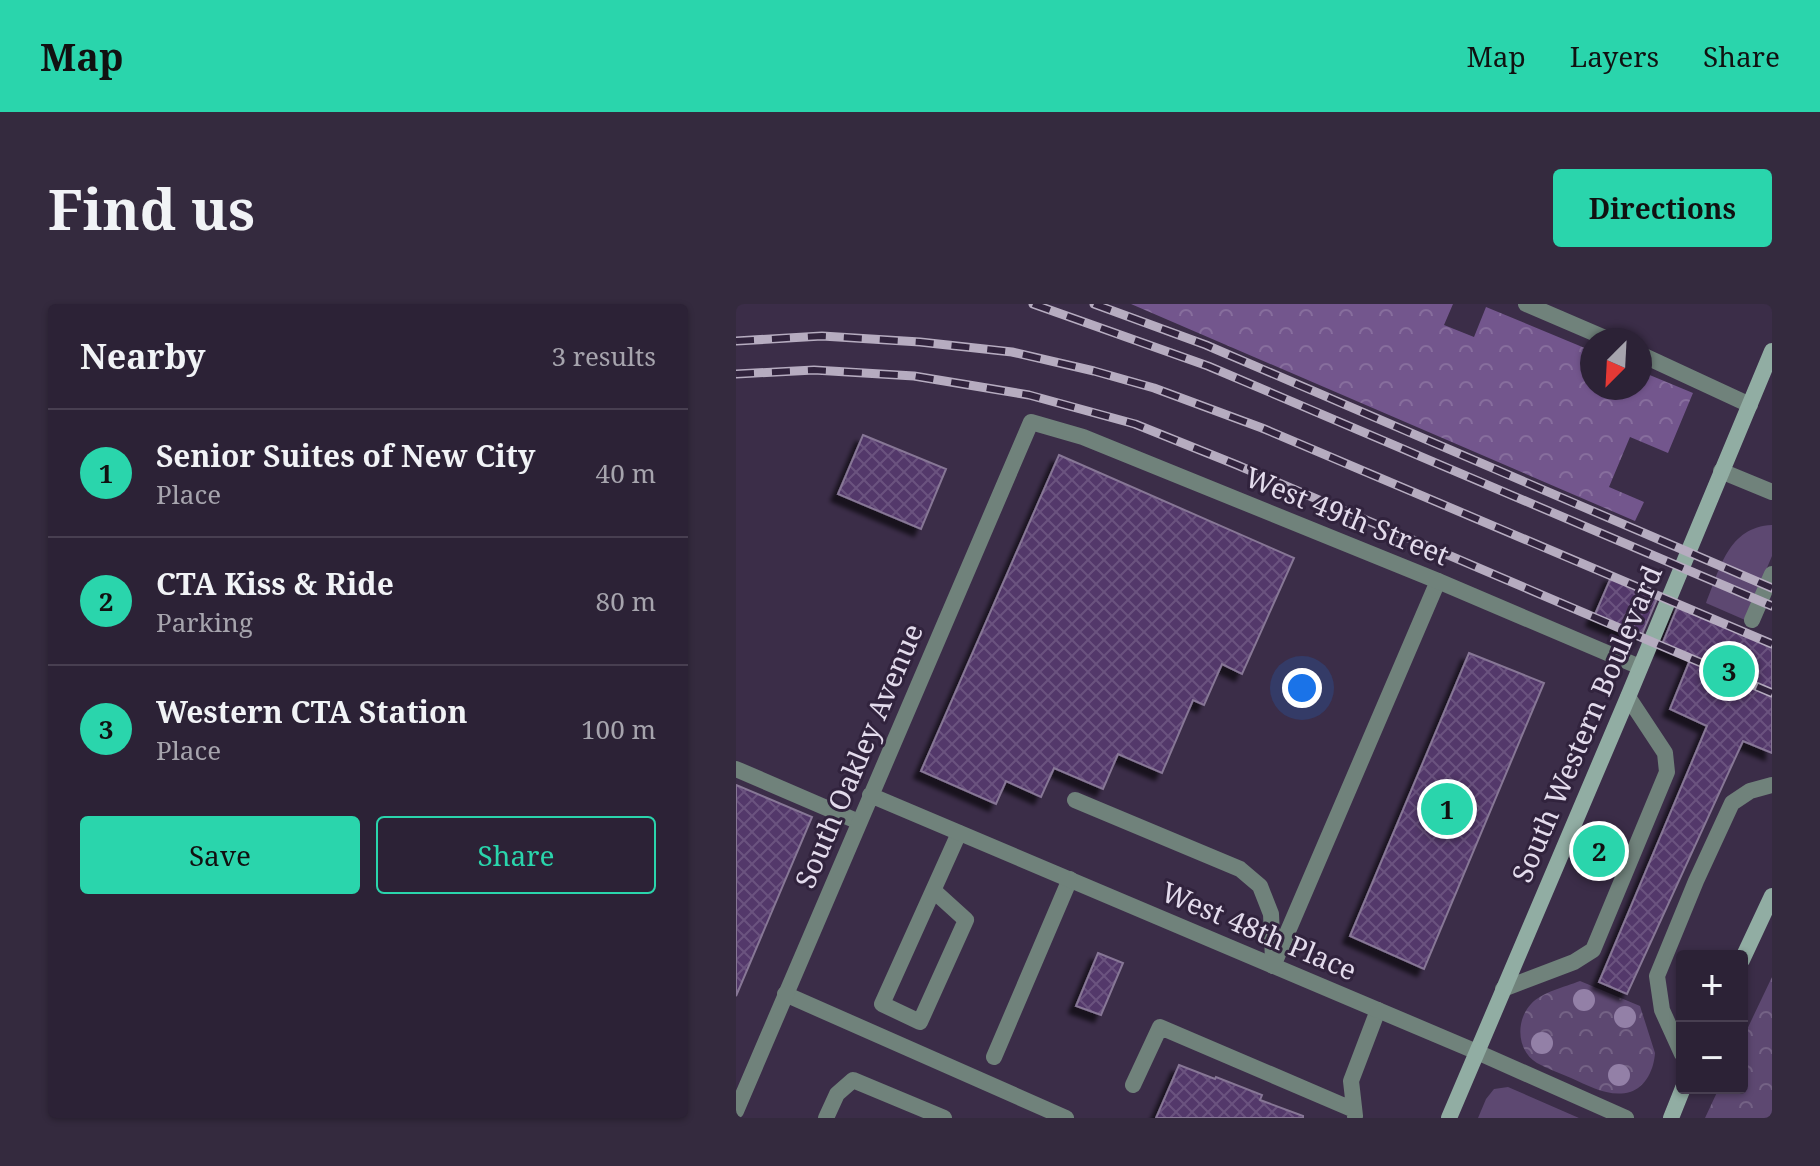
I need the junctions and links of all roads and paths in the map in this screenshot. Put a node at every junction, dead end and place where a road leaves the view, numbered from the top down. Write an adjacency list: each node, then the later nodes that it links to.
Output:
1 (1526, 304): 2 (street)
2 (1582, 328)
3 (1772, 351): 5 (street, South Western Boulevard)
4 (1652, 360): 5 (street)
5 (1750, 405): 7 (street, South Western Boulevard)
6 (1031, 422): 10 (street, West 49th Street); 16 (street, South Oakley Avenue)
7 (1721, 471): 8 (street); 12 (street, South Western Boulevard)
8 (1772, 492)
9 (1772, 574): 11 (street)
10 (1438, 581): 12 (street, West 49th Street); 24 (street)
11 (1752, 620)
12 (1640, 667): 13 (street, South Western Boulevard)
13 (1628, 697): 25 (street, South Western Boulevard); 25 (street)
14 (736, 769): 18 (street)
15 (1772, 785): 28 (street)
16 (870, 795): 18 (street, South Oakley Avenue); 19 (street, West 48th Place)
17 (1075, 800): 24 (street)
18 (859, 822): 26 (street, South Oakley Avenue)
19 (959, 833): 20 (street, West 48th Place); 21 (street)
20 (1070, 879): 24 (street, West 48th Place); 30 (street)
21 (934, 891): 21 (street)
22 (1772, 896): 23 (street)
23 (1747, 950)
24 (1273, 966): 27 (street, West 48th Place)
25 (1503, 989): 29 (street, South Western Boulevard)
26 (785, 994): 33 (street, South Oakley Avenue); 37 (street)
27 (1378, 1010): 29 (street, West 48th Place); 34 (street)
28 (1676, 1041)
29 (1477, 1052): 38 (street, South Western Boulevard); 39 (street, West 48th Place)
30 (994, 1057)
31 (1133, 1085): 34 (street)
32 (1681, 1094): 40 (street)
33 (736, 1111)
34 (1355, 1114)
35 (826, 1118): 36 (street)
36 (944, 1118)
37 (1066, 1118)
38 (1449, 1118)
39 (1626, 1118)
40 (1671, 1118)

